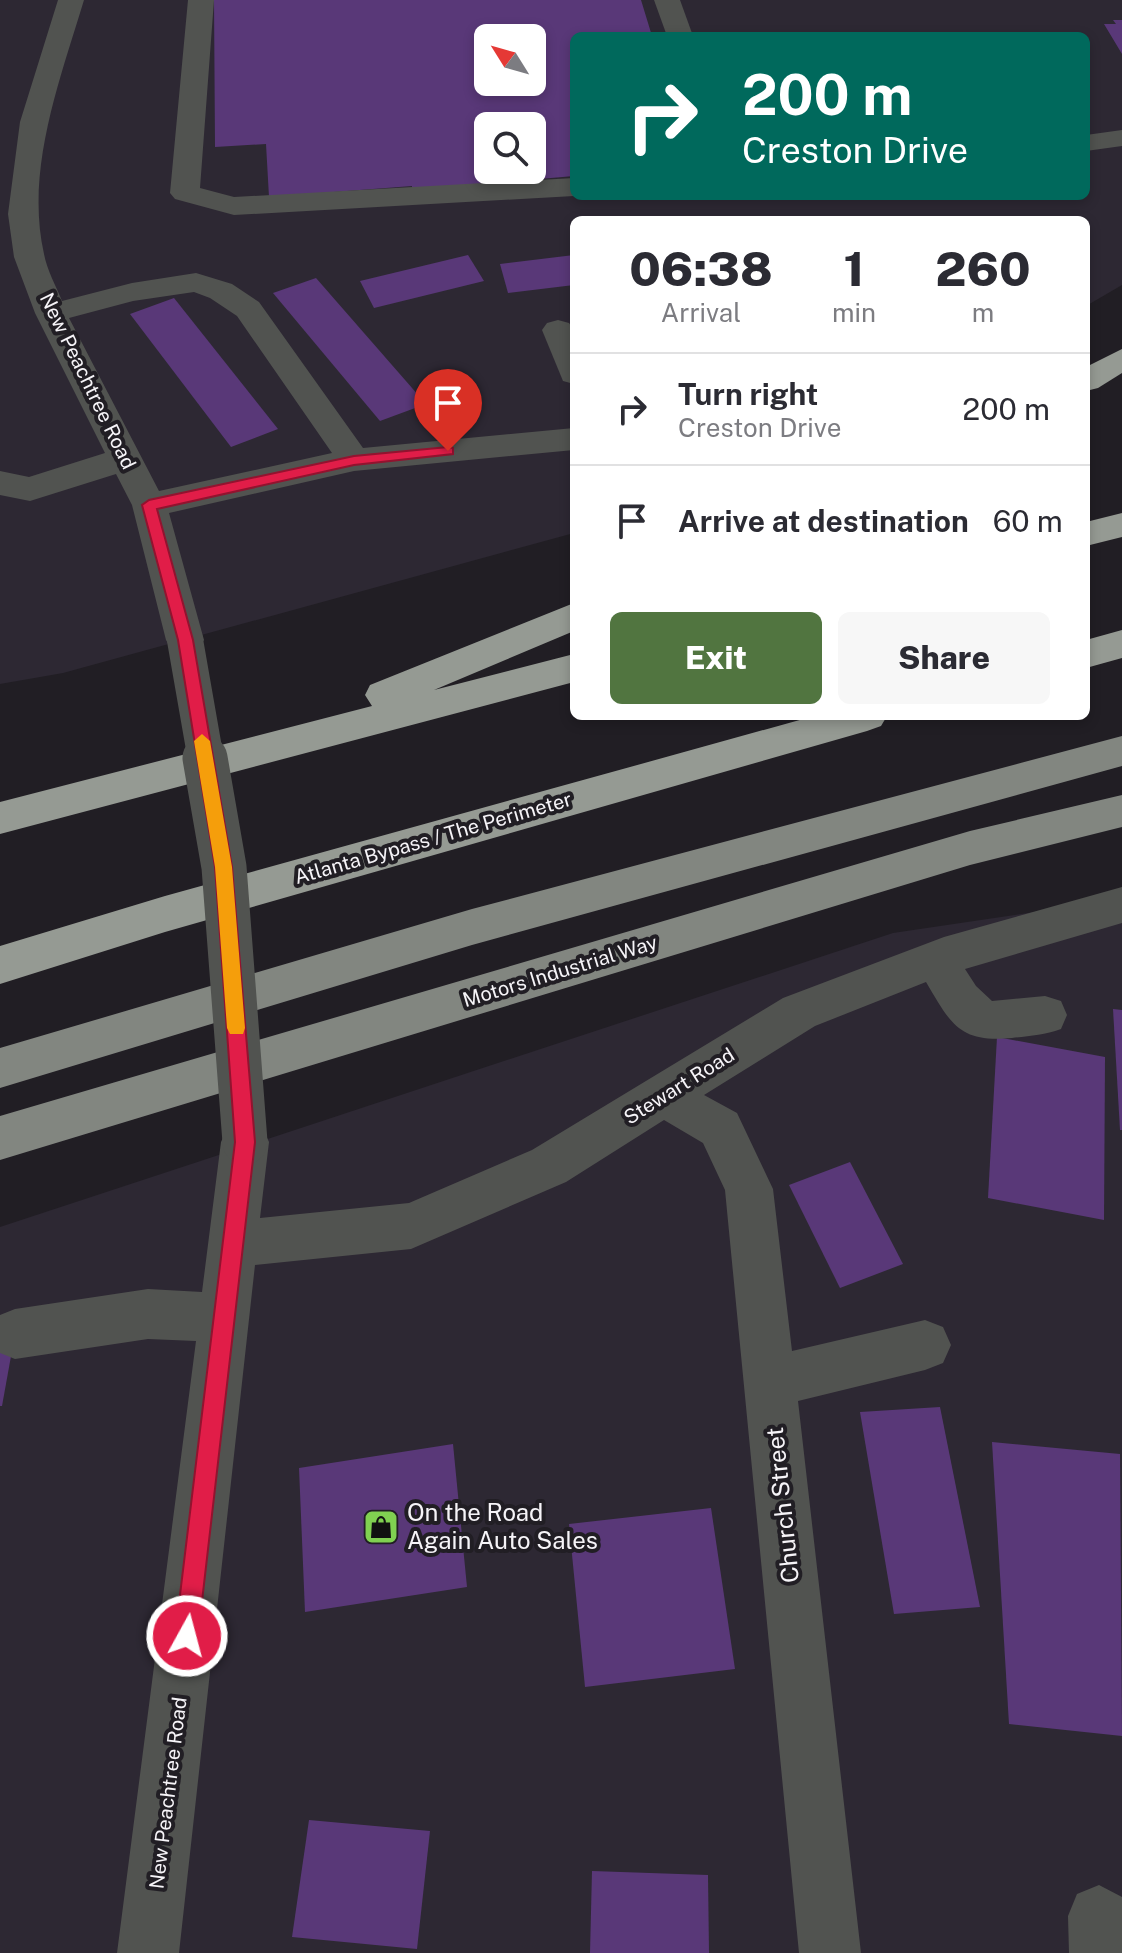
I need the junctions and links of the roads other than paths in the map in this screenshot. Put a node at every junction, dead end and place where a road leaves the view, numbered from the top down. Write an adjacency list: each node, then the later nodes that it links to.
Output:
1 (71, 0): 8 (street, New Peachtree Road)
2 (201, 0): 7 (street)
3 (667, 0): 4 (street)
4 (679, 32)
5 (1122, 138): 6 (street)
6 (1090, 142)
7 (570, 187)
8 (51, 313): 14 (street, New Peachtree Road); 15 (street)
9 (558, 330): 11 (street)
10 (1122, 359): 12 (highway)
11 (570, 363)
12 (1090, 379)
13 (570, 439): 15 (street)
14 (127, 458): 16 (street); 17 (street, New Peachtree Road)
15 (354, 460): 17 (street)
16 (0, 483)
17 (149, 505): 36 (street, New Peachtree Road, bridge)
18 (1122, 525): 19 (highway)
19 (1090, 533)
20 (570, 618): 26 (highway)
21 (1122, 644): 22 (highway)
22 (1090, 653)
23 (570, 669): 26 (highway)
24 (853, 720): 31 (highway, Atlanta Bypass / The Perimeter)
25 (1122, 751): 33 (main road)
26 (234, 757): 28 (highway)
27 (1122, 811): 35 (main road, Motors Industrial Way)
28 (0, 818)
29 (1122, 905): 30 (street, Stewart Road)
30 (935, 959): 32 (street); 34 (street, Stewart Road)
31 (0, 965)
32 (1045, 1015)
33 (0, 1068)
34 (663, 1096): 36 (street, Stewart Road); 40 (street, Church Street)
35 (0, 1138)
36 (234, 1244): 37 (street, New Peachtree Road)
37 (225, 1318): 38 (street); 41 (street, New Peachtree Road)
38 (15, 1334)
39 (925, 1345): 40 (street)
40 (769, 1382): 42 (street, Church Street)
41 (148, 1953)
42 (830, 1953)

